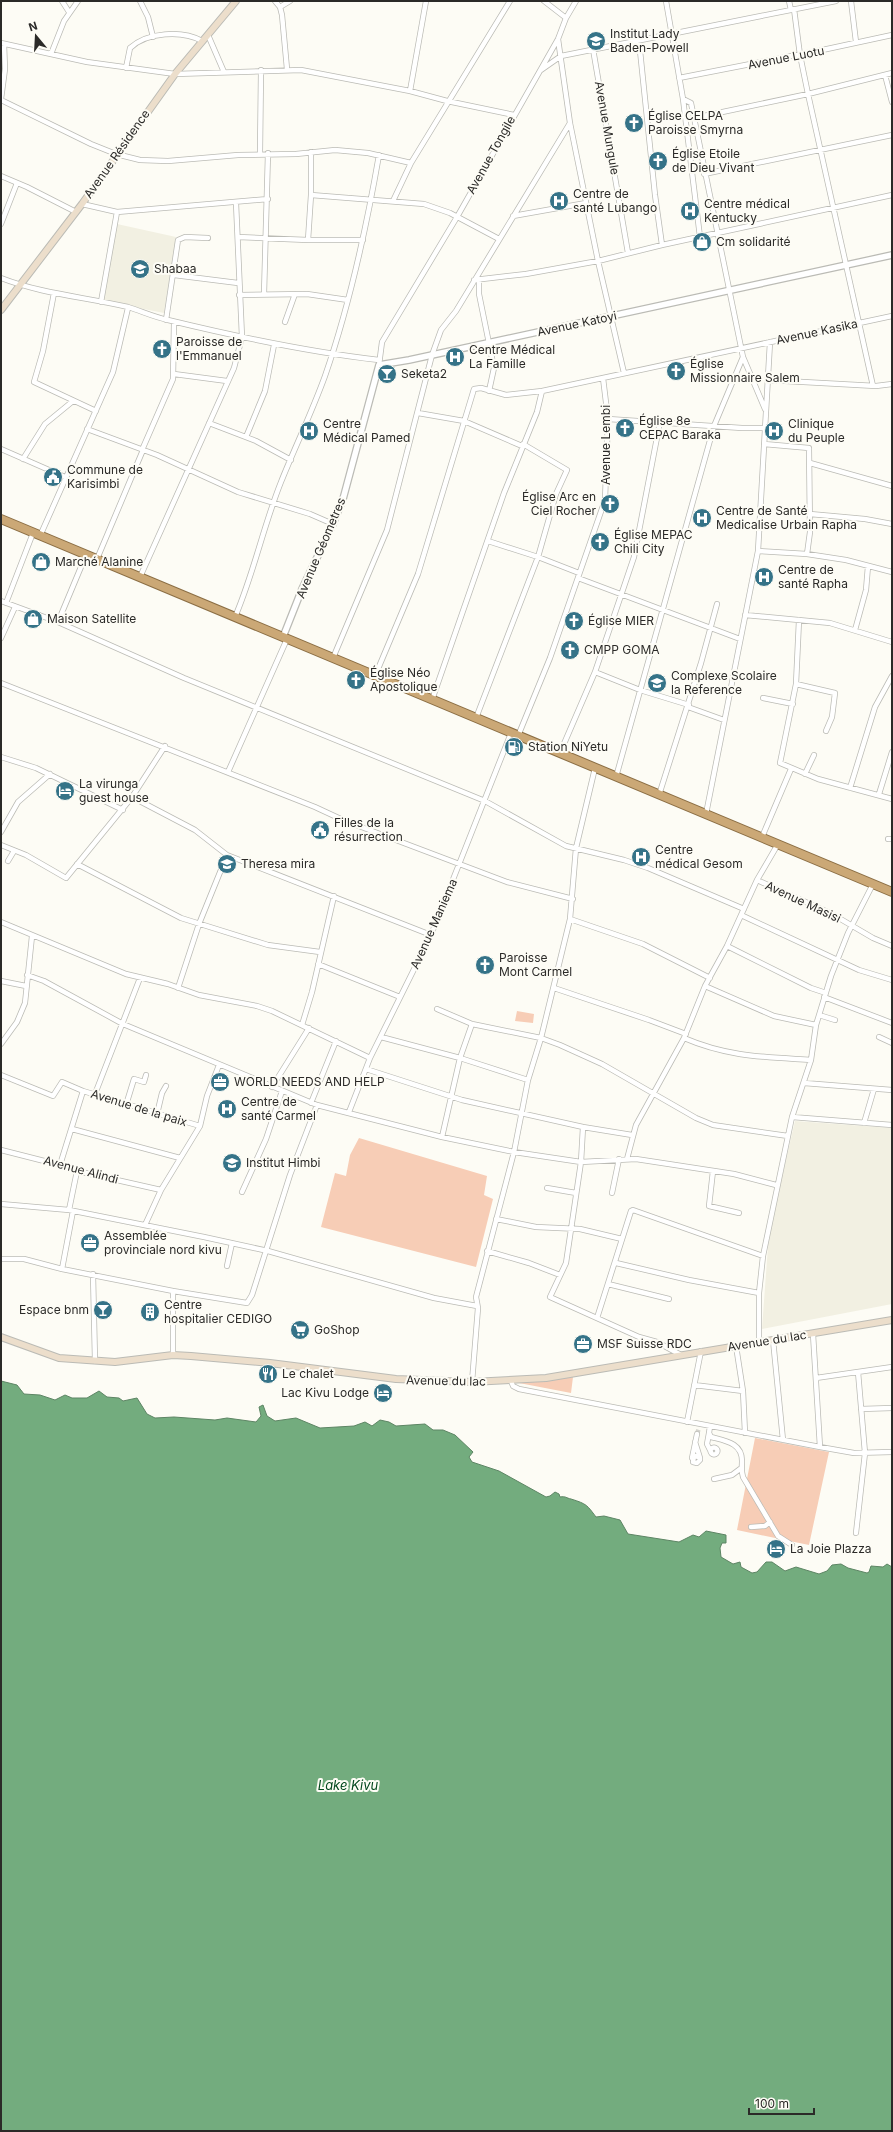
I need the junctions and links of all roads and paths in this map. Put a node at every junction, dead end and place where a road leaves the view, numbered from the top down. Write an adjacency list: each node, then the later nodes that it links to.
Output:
1 (62, 1): 17 (street)
2 (78, 1): 17 (street)
3 (140, 1): 22 (street)
4 (236, 1): 19 (main road, Avenue Résidence)
5 (276, 1): 15 (street)
6 (290, 1): 15 (street)
7 (426, 1): 41 (street)
8 (510, 1): 45 (street)
9 (544, 1): 18 (street)
10 (576, 1): 18 (street)
11 (666, 1): 20 (street)
12 (789, 1): 16 (street)
13 (836, 1): 16 (street, Avenue Tongile)
14 (851, 1): 26 (street)
15 (280, 8): 33 (street)
16 (793, 10): 20 (street, Avenue Tongile); 30 (street)
17 (70, 12): 29 (street)
18 (566, 18): 23 (street)
19 (208, 35): 25 (main road, Avenue Résidence); 36 (street)
20 (672, 35): 24 (street, Avenue Tongile); 40 (street)
21 (892, 35): 26 (street, Avenue Luotu)
22 (153, 37): 25 (street); 32 (street)
23 (558, 39): 31 (street); 35 (street)
24 (639, 41): 28 (street, Avenue Tongile); 83 (street)
25 (202, 42): 38 (main road, Avenue Résidence)
26 (856, 42): 30 (street, Avenue Luotu)
27 (3, 43): 29 (street); 43 (street)
28 (593, 49): 31 (street, Avenue Tongile); 84 (street, Avenue Mungule)
29 (51, 54): 32 (street)
30 (800, 55): 40 (street, Avenue Luotu); 42 (street)
31 (561, 56): 35 (street, Avenue Tongile); 49 (street)
32 (126, 68): 38 (street)
33 (287, 69): 34 (street); 41 (street)
34 (261, 70): 36 (street); 53 (street)
35 (539, 71): 47 (street, Avenue Tongile)
36 (224, 72): 38 (street)
37 (892, 73): 39 (street)
38 (175, 74): 55 (main road, Avenue Résidence)
39 (885, 75): 42 (street); 46 (street)
40 (679, 78): 44 (street)
41 (410, 91): 45 (street)
42 (808, 94): 48 (street); 51 (street)
43 (1, 99): 55 (street)
44 (683, 99): 48 (street); 77 (street)
45 (447, 102): 47 (street); 57 (street)
46 (892, 102)
47 (514, 115): 73 (street, Avenue Tongile)
48 (694, 118): 58 (street)
49 (570, 123): 67 (street); 72 (street)
50 (892, 135): 51 (street)
51 (820, 150): 58 (street); 69 (street)
52 (311, 152): 54 (street); 56 (street); 61 (street)
53 (260, 153): 54 (street); 55 (street)
54 (268, 153): 63 (street)
55 (116, 154): 68 (main road, Avenue Résidence)
56 (379, 155): 57 (street); 64 (street)
57 (411, 163): 65 (street)
58 (704, 174): 75 (street)
59 (1, 176): 60 (street)
60 (17, 183): 70 (street); 74 (street)
61 (311, 195): 64 (street); 81 (street)
62 (892, 195): 69 (street)
63 (268, 199): 66 (street); 79 (street)
64 (370, 200): 65 (street); 82 (street)
65 (394, 201): 73 (street)
66 (236, 203): 71 (street); 76 (street)
67 (586, 203): 72 (street); 86 (street)
68 (82, 204): 70 (main road, Avenue Résidence); 71 (street)
69 (832, 208): 75 (street); 87 (street)
70 (76, 212): 93 (main road, Avenue Résidence)
71 (117, 212): 100 (street)
72 (513, 216): 80 (street)
73 (457, 217): 80 (street); 117 (street, Avenue Tongile)
74 (1, 224)
75 (716, 233): 77 (street); 94 (street)
76 (238, 237): 79 (street); 92 (street)
77 (700, 237): 83 (street)
78 (208, 238): 88 (street)
79 (266, 238): 81 (street); 96 (street)
80 (499, 239): 90 (street)
81 (308, 240): 82 (street)
82 (363, 240): 99 (street)
83 (662, 245): 84 (street)
84 (628, 253): 86 (street)
85 (892, 254): 87 (street, Avenue Katoyi)
86 (598, 261): 91 (street); 104 (street)
87 (846, 265): 94 (street, Avenue Katoyi); 108 (street)
88 (174, 275): 92 (street); 105 (street)
89 (1, 278): 93 (street)
90 (474, 280): 91 (street); 115 (street)
91 (479, 280): 111 (street)
92 (238, 283): 98 (street)
93 (21, 285): 95 (street); 102 (main road, Avenue Résidence)
94 (728, 291): 104 (street, Avenue Katoyi); 113 (street)
95 (54, 293): 100 (street); 127 (street)
96 (264, 294): 97 (street); 98 (street)
97 (295, 294): 99 (street); 107 (street)
98 (239, 295): 109 (street)
99 (348, 300): 114 (street)
100 (101, 302): 101 (street)
101 (128, 308): 105 (street); 129 (street)
102 (1, 310)
103 (892, 316): 108 (street, Avenue Kasika)
104 (613, 317): 111 (street, Avenue Katoyi); 118 (street)
105 (166, 320): 106 (street)
106 (174, 322): 109 (street); 119 (street)
107 (285, 322)
108 (860, 323): 110 (street, Avenue Kasika); 124 (street)
109 (242, 337): 112 (street); 122 (street)
110 (770, 342): 113 (street, Avenue Kasika); 121 (street)
111 (489, 343): 115 (street, Avenue Katoyi); 126 (street)
112 (274, 345): 114 (street); 138 (street)
113 (741, 349): 116 (street); 118 (street, Avenue Kasika)
114 (332, 355): 117 (street); 144 (street)
115 (432, 356): 117 (street, Avenue Katoyi); 130 (street)
116 (743, 357): 128 (street); 135 (street)
117 (379, 363): 152 (street, Avenue Géometres)
118 (624, 373): 120 (street, Avenue Kasika)
119 (174, 374): 122 (street); 142 (street)
120 (603, 378): 125 (street, Avenue Kasika); 131 (street, Avenue Lembi)
121 (767, 380): 124 (street); 128 (street)
122 (227, 381): 134 (street)
123 (892, 384): 124 (street)
124 (873, 386)
125 (542, 390): 126 (street, Avenue Kasika); 140 (street)
126 (489, 391): 132 (street, Avenue Kasika)
127 (73, 401): 129 (street); 143 (street)
128 (764, 409): 136 (street)
129 (96, 411): 137 (street)
130 (418, 413): 132 (street); 181 (street)
131 (608, 419): 133 (street); 163 (street, Avenue Lembi)
132 (464, 421): 140 (street); 183 (street)
133 (660, 422): 135 (street); 165 (street)
134 (209, 423): 138 (street); 146 (street)
135 (714, 426): 136 (street); 170 (street)
136 (764, 428): 139 (street)
137 (87, 429): 142 (street); 147 (street)
138 (246, 437): 144 (street)
139 (764, 444): 145 (street); 156 (street)
140 (522, 445): 155 (street); 159 (street)
141 (1, 449): 143 (street)
142 (142, 450): 146 (street); 160 (street)
143 (23, 459): 147 (street)
144 (291, 460): 149 (street)
145 (810, 463): 148 (street); 150 (street)
146 (188, 469): 149 (street); 164 (street)
147 (65, 477): 154 (street)
148 (892, 486)
149 (274, 503): 152 (street); 172 (street)
150 (810, 514): 153 (street); 157 (street)
151 (1, 519): 154 (highway)
152 (333, 524): 178 (street, Avenue Géometres)
153 (892, 524)
154 (36, 534): 158 (highway); 167 (street)
155 (488, 541): 159 (street); 189 (street)
156 (758, 551): 157 (street); 171 (street)
157 (808, 554): 161 (street)
158 (86, 555): 160 (highway); 174 (street)
159 (538, 557): 163 (street); 193 (street)
160 (97, 559): 164 (highway)
161 (868, 566): 162 (street); 176 (street)
162 (892, 572)
163 (578, 576): 165 (street); 196 (street, Avenue Lembi)
164 (140, 577): 172 (highway)
165 (622, 596): 170 (street); 182 (street)
166 (1, 601): 167 (street)
167 (6, 603): 169 (street)
168 (717, 604): 175 (street)
169 (15, 607): 174 (street); 177 (street)
170 (664, 611): 175 (street); 187 (street)
171 (745, 615): 173 (street); 179 (street)
172 (235, 617): 178 (highway)
173 (799, 620): 176 (street); 186 (street)
174 (58, 622): 192 (street)
175 (709, 629): 179 (street); 191 (street)
176 (855, 630): 180 (street)
177 (1, 638)
178 (285, 638): 181 (highway); 192 (street)
179 (740, 639): 194 (street)
180 (892, 642)
181 (333, 658): 183 (highway)
182 (595, 672): 187 (street); 199 (street)
183 (375, 676): 189 (highway)
184 (892, 676): 208 (street)
185 (1, 683): 197 (street)
186 (796, 684): 190 (street); 195 (street)
187 (640, 690): 191 (street); 207 (street)
188 (763, 698): 190 (street)
189 (432, 700): 193 (highway)
190 (793, 704): 203 (street)
191 (688, 706): 194 (street); 210 (street)
192 (257, 707): 204 (street); 213 (street)
193 (476, 718): 196 (highway)
194 (724, 720): 215 (street)
195 (826, 731)
196 (515, 734): 199 (highway); 213 (street, Avenue Maniema)
197 (165, 746): 204 (street); 211 (street)
198 (892, 752): 209 (street)
199 (560, 753): 202 (highway)
200 (814, 755): 206 (street)
201 (1, 757): 205 (street)
202 (595, 768): 207 (highway); 220 (street)
203 (791, 769): 206 (street); 217 (street)
204 (228, 772): 225 (street)
205 (50, 774): 214 (street); 216 (street)
206 (805, 774): 208 (street)
207 (616, 777): 210 (highway)
208 (850, 788): 209 (street)
209 (879, 794): 212 (street)
210 (659, 795): 215 (highway)
211 (132, 797): 214 (street); 222 (street)
212 (892, 799)
213 (485, 801): 220 (street); 225 (street, Avenue Maniema)
214 (123, 810): 224 (street)
215 (706, 814): 217 (highway)
216 (1, 832)
217 (762, 837): 218 (highway)
218 (778, 844): 226 (street); 227 (highway)
219 (1, 845): 221 (street)
220 (576, 848): 230 (street); 231 (street)
221 (14, 851): 223 (street); 224 (street)
222 (227, 854): 229 (street); 235 (street)
223 (8, 861)
224 (77, 864): 235 (street)
225 (459, 864): 230 (street); 237 (street, Avenue Maniema)
226 (757, 880): 231 (street); 236 (street, Avenue Masisi)
227 (874, 884): 228 (highway); 236 (street)
228 (892, 892)
229 (334, 896): 237 (street); 241 (street)
230 (573, 899): 233 (street)
231 (744, 909): 232 (street)
232 (741, 915): 239 (street); 242 (street)
233 (570, 919): 246 (street); 252 (street)
234 (1, 922): 238 (street)
235 (199, 924): 241 (street); 251 (street)
236 (852, 926): 240 (street, Avenue Masisi); 242 (street)
237 (431, 934): 254 (street, Avenue Maniema)
238 (32, 936): 244 (street); 245 (street)
239 (727, 946): 246 (street); 253 (street)
240 (892, 946)
241 (320, 952): 243 (street)
242 (837, 960): 247 (street); 253 (street)
243 (318, 964): 254 (street); 261 (street)
244 (27, 975): 249 (street); 259 (street)
245 (140, 978): 251 (street); 259 (street)
246 (710, 978): 250 (street)
247 (892, 980)
248 (1, 981): 249 (street)
249 (26, 986): 270 (street)
250 (705, 986): 262 (street); 264 (street)
251 (178, 988): 261 (street)
252 (554, 988): 264 (street); 267 (street)
253 (825, 995): 256 (street); 258 (street)
254 (400, 997): 265 (street, Avenue Maniema)
255 (437, 1009): 260 (street)
256 (819, 1015): 257 (street); 262 (street)
257 (835, 1020)
258 (892, 1023)
259 (123, 1024): 274 (street); 287 (street)
260 (472, 1024): 267 (street); 272 (street)
261 (302, 1025): 263 (street)
262 (816, 1025): 273 (street)
263 (308, 1028): 268 (street); 281 (street)
264 (685, 1036): 273 (street); 286 (street)
265 (381, 1037): 271 (street, Avenue Maniema); 272 (street)
266 (879, 1037): 269 (street)
267 (541, 1038): 278 (street); 286 (street)
268 (336, 1041): 271 (street); 289 (street)
269 (892, 1043)
270 (1, 1044)
271 (370, 1058): 275 (street, Avenue Maniema)
272 (460, 1058): 278 (street); 288 (street)
273 (811, 1060): 279 (street)
274 (219, 1065): 281 (street); 298 (street, Avenue de la paix)
275 (366, 1069): 288 (street); 292 (street, Avenue Maniema)
276 (1, 1075): 284 (street)
277 (146, 1075): 290 (street)
278 (528, 1080): 294 (street)
279 (804, 1083): 282 (street); 295 (street)
280 (166, 1086): 293 (street)
281 (272, 1087): 285 (street)
282 (874, 1089): 283 (street); 296 (street)
283 (892, 1090)
284 (83, 1091): 287 (street, Avenue de la paix); 300 (street, Avenue de la paix)
285 (282, 1091): 289 (street); 316 (street)
286 (652, 1093): 301 (street); 302 (street)
287 (95, 1094): 290 (street, Avenue de la paix)
288 (451, 1096): 294 (street); 303 (street)
289 (311, 1103): 291 (street)
290 (126, 1105): 293 (street, Avenue de la paix)
291 (317, 1105): 292 (street); 327 (street)
292 (349, 1112): 303 (street)
293 (157, 1114): 298 (street, Avenue de la paix)
294 (521, 1114): 299 (street); 305 (street)
295 (792, 1117): 296 (street); 302 (street)
296 (864, 1123): 297 (street)
297 (892, 1124)
298 (200, 1126): 306 (street, Avenue de la paix)
299 (583, 1127): 301 (street); 309 (street)
300 (72, 1129): 306 (street); 310 (street, Avenue de la paix)
301 (632, 1135): 308 (street)
302 (788, 1136): 313 (street)
303 (442, 1137): 305 (street)
304 (1, 1150): 310 (street, Avenue Alindi)
305 (514, 1152): 309 (street); 322 (street)
306 (180, 1158): 315 (street, Avenue de la paix)
307 (619, 1159): 308 (street); 309 (street); 318 (street)
308 (627, 1159): 312 (street)
309 (580, 1162): 317 (street)
310 (60, 1165): 311 (street, Avenue Alindi)
311 (77, 1171): 315 (street, Avenue Alindi); 320 (street)
312 (713, 1171): 313 (street); 321 (street)
313 (776, 1185): 329 (street)
314 (546, 1188): 317 (street)
315 (161, 1190): 323 (street, Avenue de la paix)
316 (242, 1192)
317 (576, 1193): 324 (street)
318 (612, 1193)
319 (1, 1204): 320 (street)
320 (71, 1210): 323 (street); 333 (street)
321 (739, 1213)
322 (496, 1219): 324 (street); 328 (street)
323 (145, 1225): 326 (street)
324 (572, 1228): 325 (street); 335 (street)
325 (622, 1239): 329 (street); 331 (street)
326 (232, 1243): 327 (street); 332 (street)
327 (268, 1250): 337 (street); 340 (street)
328 (488, 1251): 335 (street); 340 (street)
329 (763, 1256): 338 (street)
330 (1, 1259): 333 (street)
331 (616, 1263): 336 (street); 338 (street)
332 (226, 1266)
333 (62, 1269): 334 (street)
334 (93, 1274): 337 (street); 351 (street)
335 (560, 1275): 341 (street)
336 (608, 1284): 339 (street); 341 (street)
337 (173, 1291): 349 (street)
338 (759, 1292): 346 (street)
339 (669, 1299)
340 (477, 1306): 356 (street)
341 (597, 1318): 350 (street)
342 (892, 1320): 343 (main road, Avenue du lac)
343 (813, 1334): 345 (main road, Avenue du lac); 354 (street)
344 (1, 1337): 351 (main road, Avenue du lac)
345 (773, 1340): 346 (main road, Avenue du lac); 366 (street)
346 (759, 1342): 347 (main road, Avenue du lac)
347 (736, 1346): 348 (main road, Avenue du lac); 358 (street)
348 (701, 1351): 350 (main road, Avenue du lac); 357 (street)
349 (173, 1355): 351 (main road, Avenue du lac); 356 (main road, Avenue du lac)
350 (681, 1355): 355 (main road, Avenue du lac)
351 (95, 1361)
352 (892, 1366): 353 (street)
353 (858, 1372): 354 (street); 360 (street)
354 (816, 1378): 368 (street)
355 (511, 1381): 356 (main road, Avenue du lac); 361 (street)
356 (472, 1382)
357 (694, 1385): 358 (street); 361 (street)
358 (744, 1391): 363 (street)
359 (892, 1408): 360 (street)
360 (861, 1409): 370 (street)
361 (687, 1422): 362 (street)
362 (710, 1426): 363 (street); 365 (street)
363 (745, 1433): 366 (street)
364 (697, 1434): 367 (street)
365 (710, 1435): 365 (street); 371 (street)
366 (783, 1440): 368 (street)
367 (695, 1442): 367 (street)
368 (820, 1447): 370 (street)
369 (892, 1452): 370 (street)
370 (865, 1453): 375 (street)
371 (740, 1469): 372 (street); 373 (street)
372 (714, 1479)
373 (770, 1522): 374 (street); 376 (street)
374 (750, 1527)
375 (856, 1533)
376 (792, 1545)

